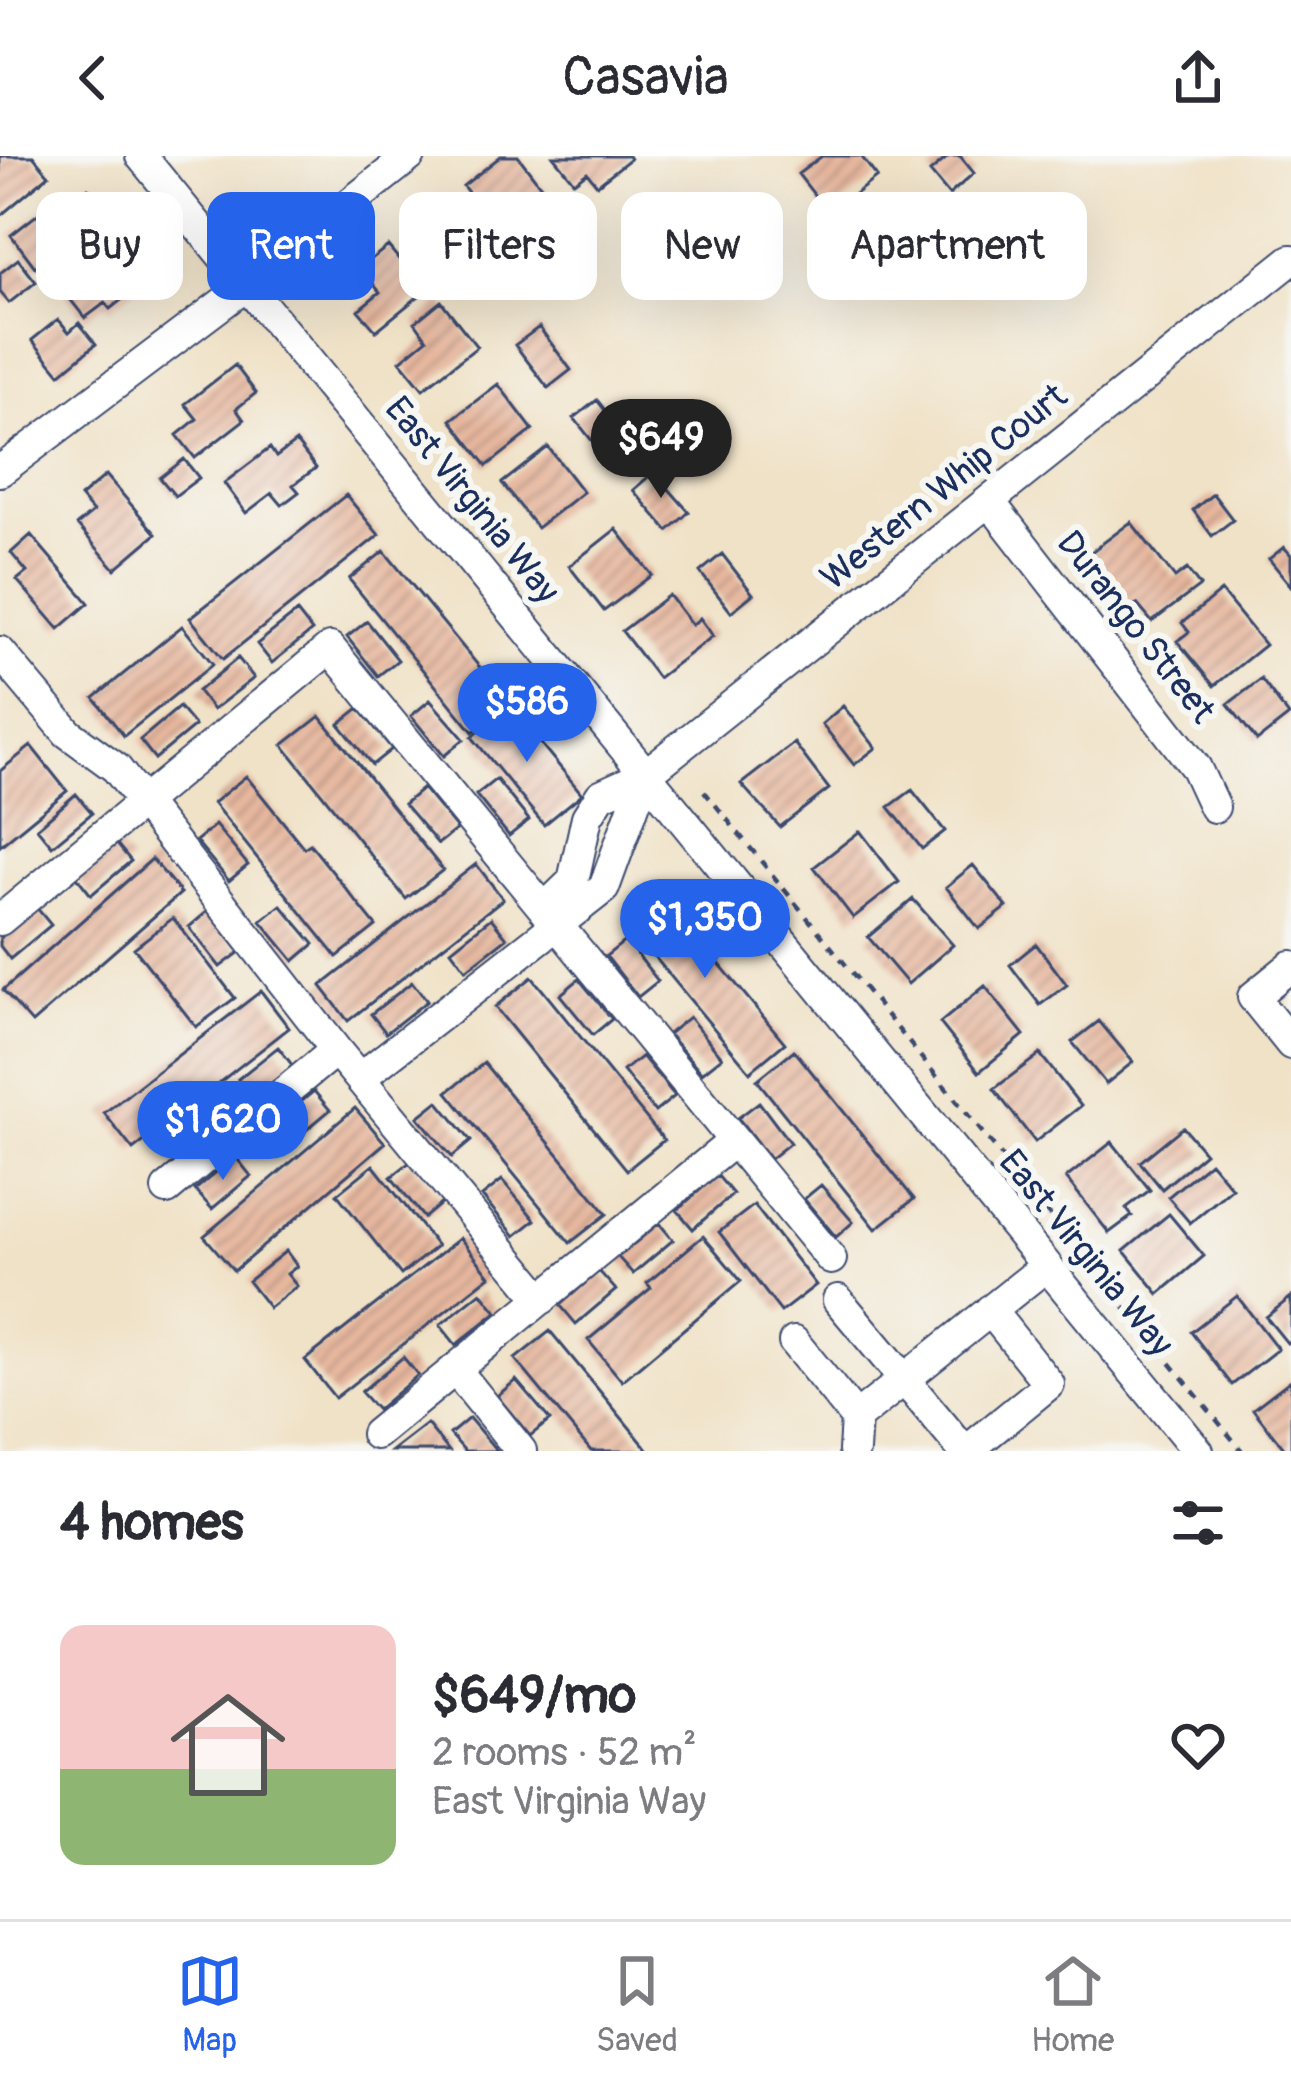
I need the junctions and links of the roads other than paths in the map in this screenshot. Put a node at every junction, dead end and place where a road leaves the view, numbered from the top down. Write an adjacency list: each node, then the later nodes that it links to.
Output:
1 (141, 156): 4 (street, East Virginia Way)
2 (410, 156): 3 (street)
3 (365, 192)
4 (207, 236)
5 (1291, 260): 9 (street, Western Whip Court)
6 (227, 300): 8 (street)
7 (259, 300): 11 (street, East Virginia Way)
8 (0, 471)
9 (989, 501): 11 (street, Western Whip Court); 13 (street, Durango Street)
10 (0, 652): 12 (street)
11 (645, 775): 14 (street, Western Whip Court); 23 (street, East Virginia Way)
12 (143, 800): 14 (street); 15 (street); 18 (street)
13 (1214, 807)
14 (550, 916): 19 (street, Western Whip Court); 20 (street)
15 (0, 920)
16 (1291, 966): 17 (street)
17 (1291, 1044)
18 (336, 1050): 19 (street); 21 (street)
19 (360, 1078): 24 (street)
20 (734, 1141): 22 (street); 24 (street)
21 (167, 1189)
22 (831, 1259)
23 (1046, 1265): 26 (street); 35 (street, East Virginia Way)
24 (542, 1299): 28 (street)
25 (838, 1300): 29 (street)
26 (990, 1310): 29 (street); 34 (street)
27 (794, 1342): 30 (street)
28 (455, 1369): 31 (street); 32 (street)
29 (905, 1378): 30 (street); 34 (street)
30 (856, 1418): 33 (street)
31 (376, 1434)
32 (520, 1451)
33 (854, 1451)
34 (966, 1451)
35 (1198, 1451)

